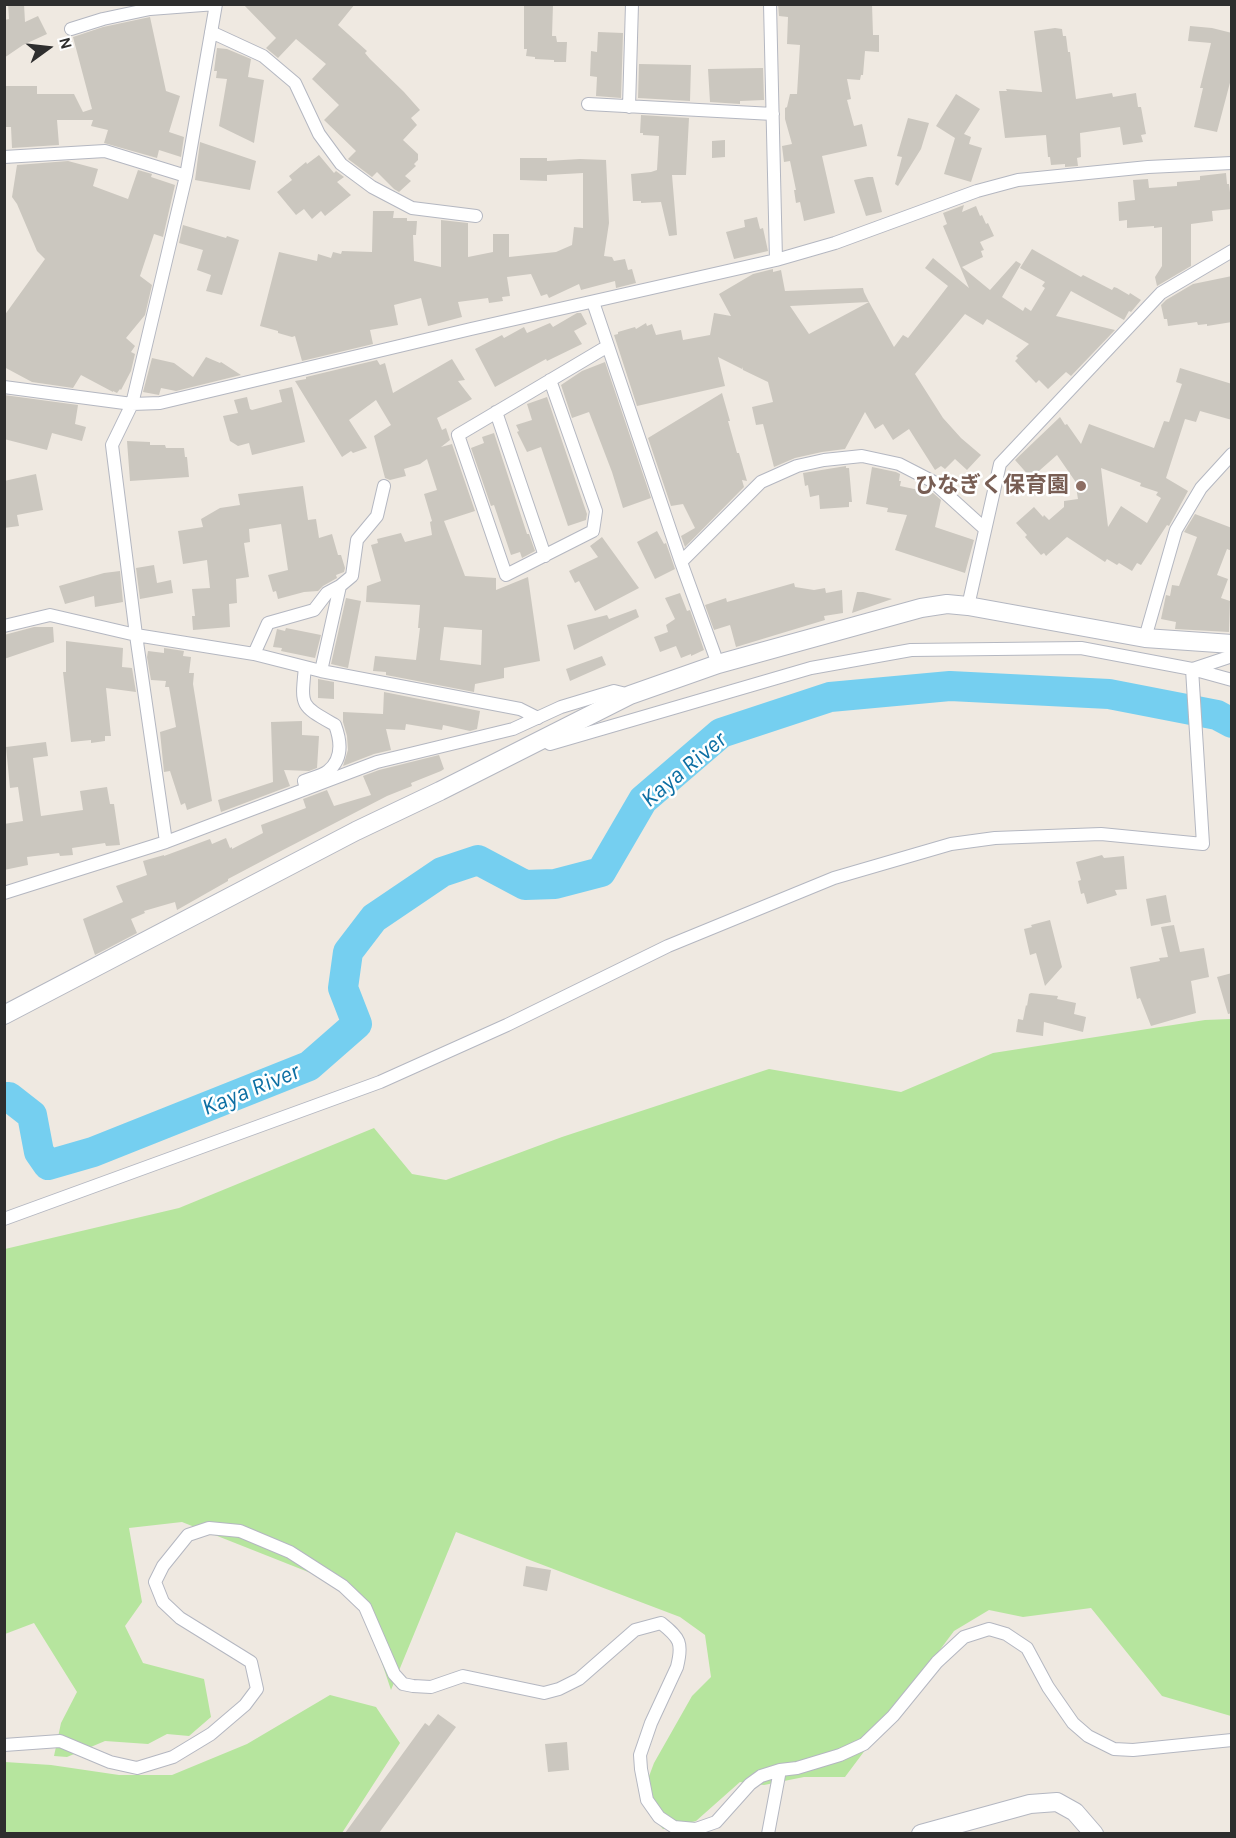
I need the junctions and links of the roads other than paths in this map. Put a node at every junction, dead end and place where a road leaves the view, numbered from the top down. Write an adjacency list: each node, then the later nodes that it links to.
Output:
1 (632, 4): 6 (street)
2 (770, 4): 7 (street)
3 (71, 29): 4 (street)
4 (211, 32): 10 (street); 11 (street)
5 (588, 104): 6 (street)
6 (629, 106): 7 (street)
7 (773, 114): 13 (street)
8 (4, 157): 10 (street)
9 (1232, 163): 13 (street)
10 (186, 176): 18 (street)
11 (476, 216)
12 (1232, 251): 22 (street)
13 (776, 260): 14 (street)
14 (593, 302): 15 (street); 18 (street)
15 (608, 346): 16 (street); 24 (street)
16 (550, 380): 19 (street); 23 (street)
17 (4, 387): 18 (street)
18 (132, 404): 28 (street)
19 (496, 412): 23 (street); 23 (street)
20 (1232, 454): 29 (street)
21 (384, 486): 25 (street)
22 (985, 529): 24 (street); 26 (street)
23 (545, 556)
24 (681, 562): 33 (street)
25 (340, 586): 31 (street); 36 (street)
26 (968, 606): 29 (street); 33 (street)
27 (4, 626): 28 (street)
28 (136, 635): 31 (street); 42 (street)
29 (1144, 638): 30 (street)
30 (1232, 644)
31 (254, 654): 34 (street)
32 (1232, 656): 35 (street)
33 (718, 664): 38 (street)
34 (305, 667): 36 (street); 41 (street)
35 (1192, 669): 37 (street); 40 (street); 45 (street)
36 (321, 671): 39 (street)
37 (1232, 680)
38 (630, 695): 39 (street); 40 (street)
39 (538, 718): 41 (street)
40 (542, 740): 44 (street)
41 (306, 789): 42 (street)
42 (166, 842): 43 (street)
43 (4, 893)
44 (4, 1015)
45 (4, 1219)
46 (1232, 1740): 48 (street)
47 (4, 1745): 48 (street)
48 (780, 1770): 49 (street)
49 (768, 1833)
50 (921, 1833): 51 (street)
51 (1094, 1833)

